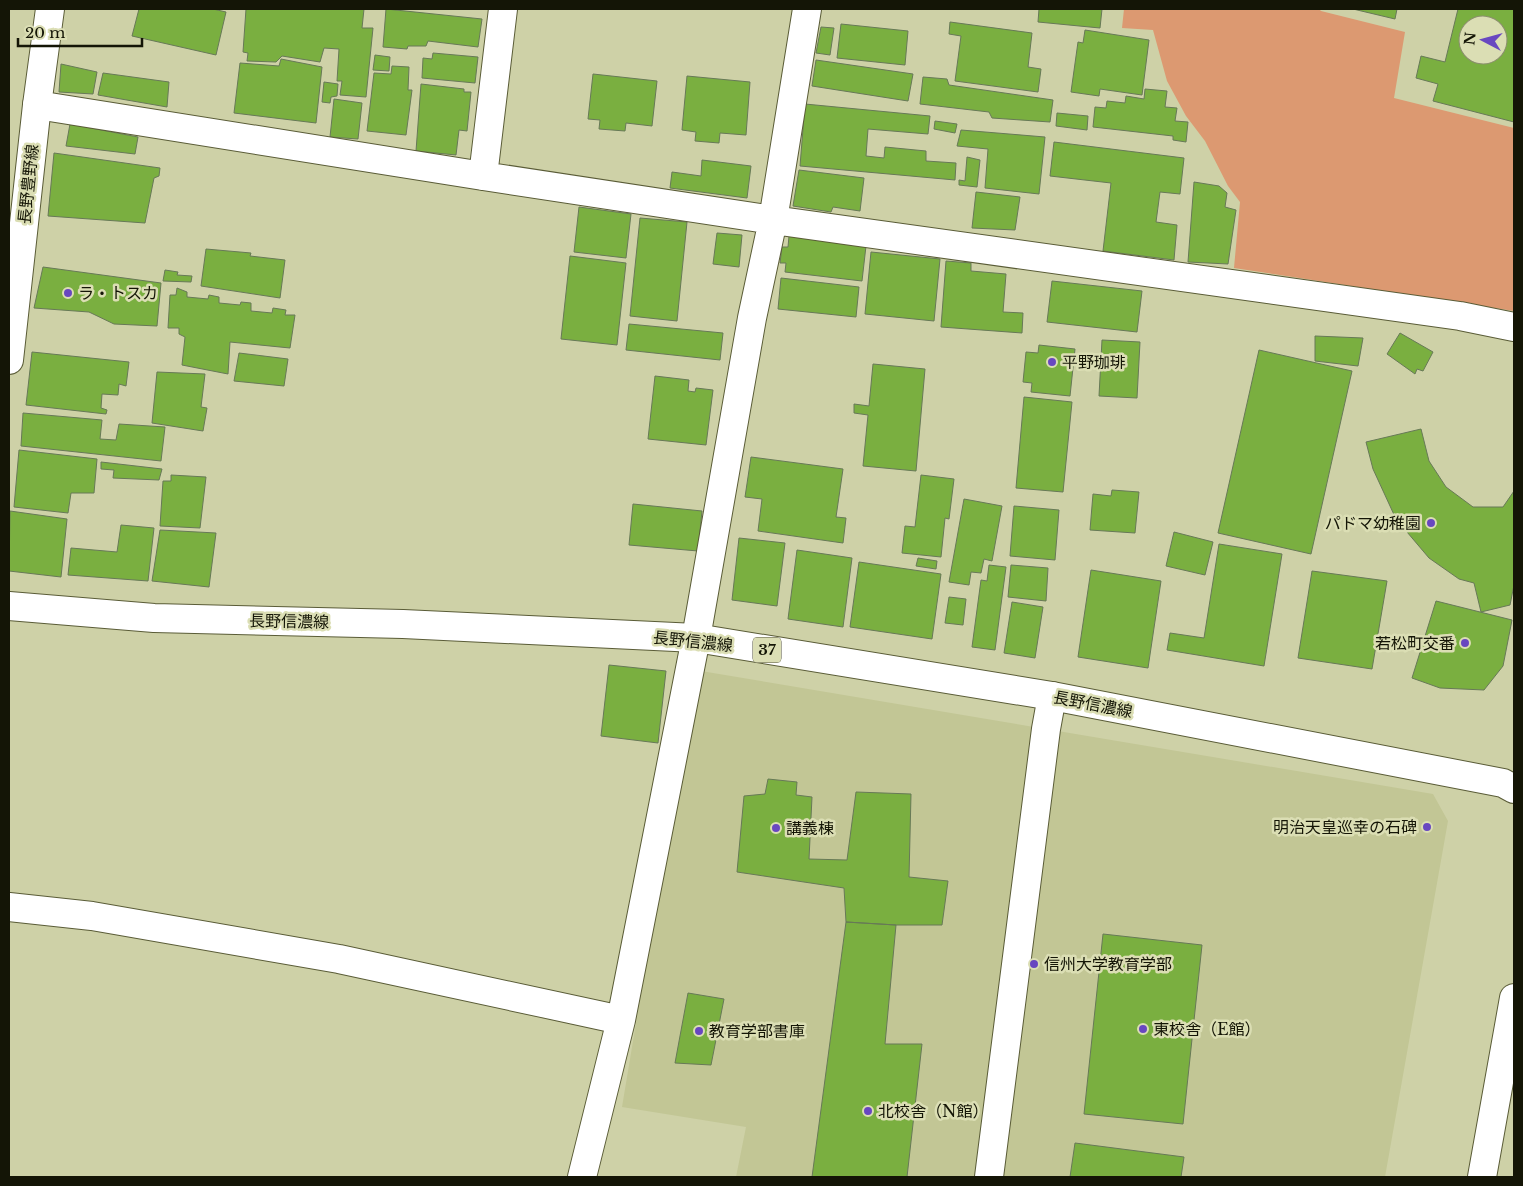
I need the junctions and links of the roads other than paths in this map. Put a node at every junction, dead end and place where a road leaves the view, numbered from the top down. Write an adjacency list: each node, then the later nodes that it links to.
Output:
1 (50, 9): 4 (main road, 長野豊野線)
2 (503, 9): 5 (main road)
3 (807, 9): 6 (main road)
4 (37, 105): 5 (main road); 8 (main road, 長野豊野線)
5 (483, 176): 6 (main road)
6 (772, 220): 7 (main road); 10 (main road)
7 (1514, 327)
8 (9, 360)
9 (9, 606): 10 (main road, 長野信濃線 / 37)
10 (696, 638): 11 (main road, 長野信濃線 / 37); 15 (main road)
11 (1052, 696): 12 (main road, 長野信濃線 / 37); 17 (main road)
12 (1514, 789)
13 (9, 907): 15 (main road)
14 (1514, 998): 18 (main road)
15 (621, 1020): 16 (main road)
16 (582, 1177)
17 (989, 1177)
18 (1482, 1177)

